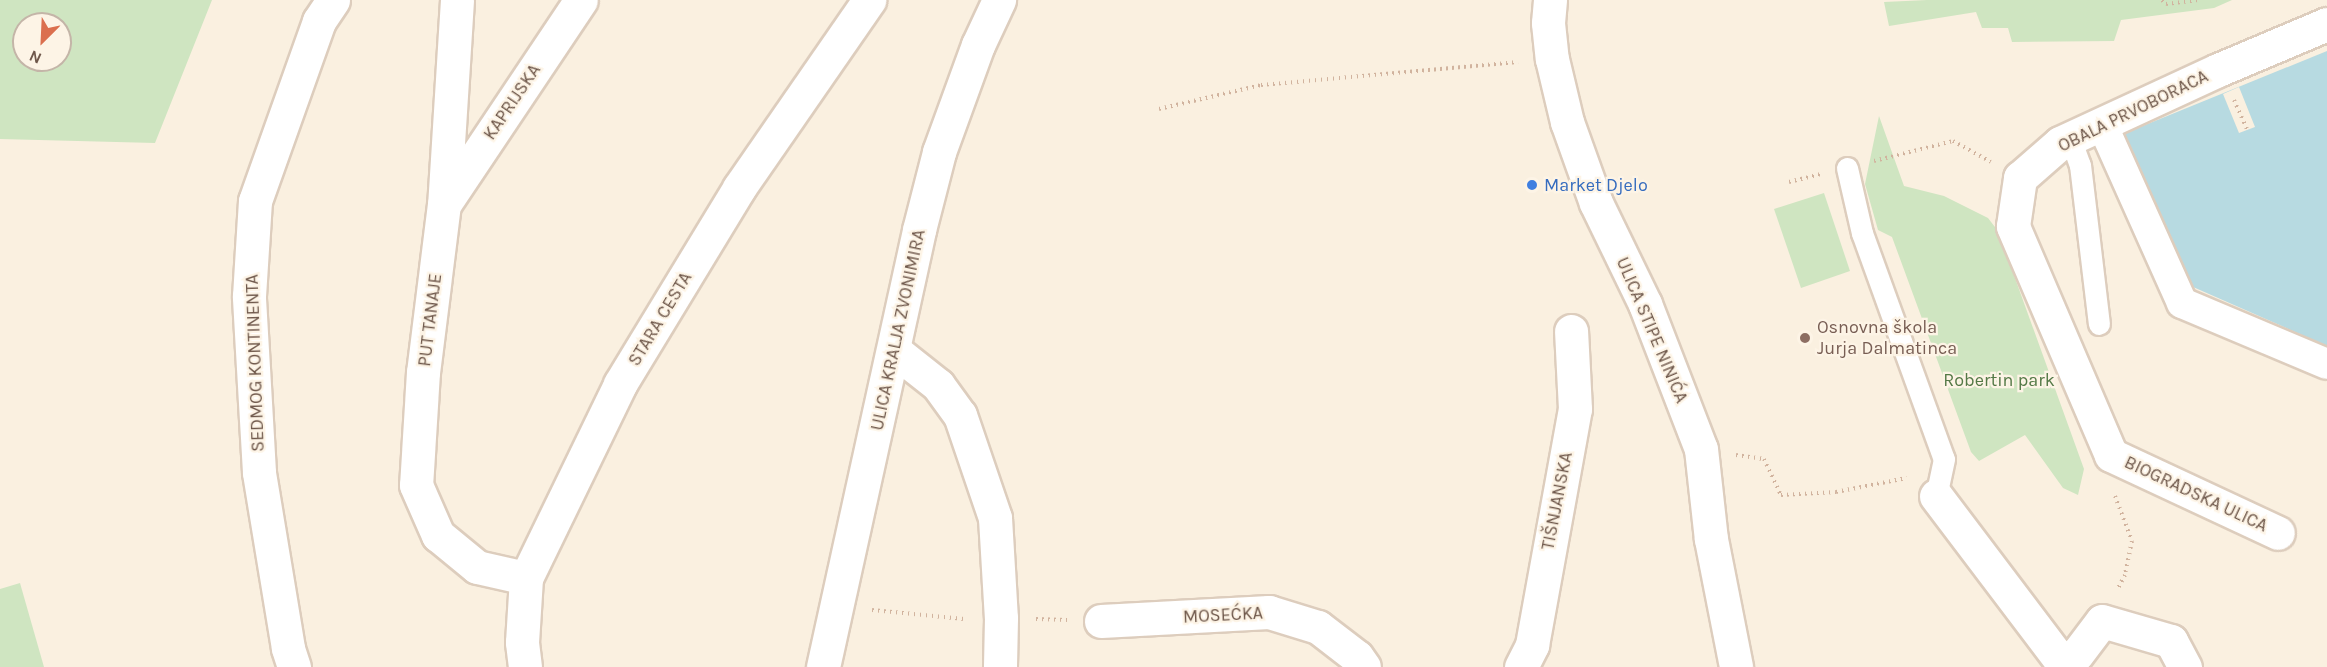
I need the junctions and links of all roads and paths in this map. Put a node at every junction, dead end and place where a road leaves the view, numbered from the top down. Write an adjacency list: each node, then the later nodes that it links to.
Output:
1 (333, 0): 32 (street, SEDMOG KONTINENTA)
2 (457, 0): 19 (street, PUT TANAJE)
3 (581, 0): 19 (street, KAPRIJSKA)
4 (869, 0): 28 (street, STARA CESTA)
5 (999, 0): 22 (street, ULICA KRALJA ZVONIMIRA)
6 (1550, 0): 10 (street, ULICA STIPE NINIĆA)
7 (2163, 0): 8 (path)
8 (2200, 0)
9 (2327, 24): 13 (street, OBALA PRVOBORACA)
10 (1552, 59): 12 (path); 24 (street, ULICA STIPE NINIĆA)
11 (2230, 91): 14 (path)
12 (1159, 109)
13 (2102, 124): 15 (street, OBALA PRVOBORACA); 23 (street)
14 (2247, 129)
15 (2070, 138): 18 (street, OBALA PRVOBORACA); 20 (lane)
16 (1953, 141): 18 (path)
17 (1847, 168): 26 (lane)
18 (2020, 178): 25 (street)
19 (444, 204): 28 (street, PUT TANAJE)
20 (2100, 324)
21 (1571, 331): 37 (street, TIŠNJANSKA)
22 (895, 351): 34 (street, ULICA KRALJA ZVONIMIRA); 35 (street)
23 (2327, 364)
24 (1701, 449): 26 (path); 38 (street, ULICA STIPE NINIĆA)
25 (2110, 467): 27 (street, BIOGRADSKA ULICA); 30 (path, BIOGRADSKA ULICA)
26 (1936, 496): 31 (street)
27 (2278, 533)
28 (526, 578): 33 (street, STARA CESTA)
29 (1101, 621): 36 (street, MOSEĆKA)
30 (2102, 621): 31 (street); 39 (street)
31 (2059, 664)
32 (294, 667)
33 (525, 667)
34 (823, 667)
35 (1000, 667)
36 (1364, 667)
37 (1521, 667)
38 (1736, 667)
39 (2185, 667)

